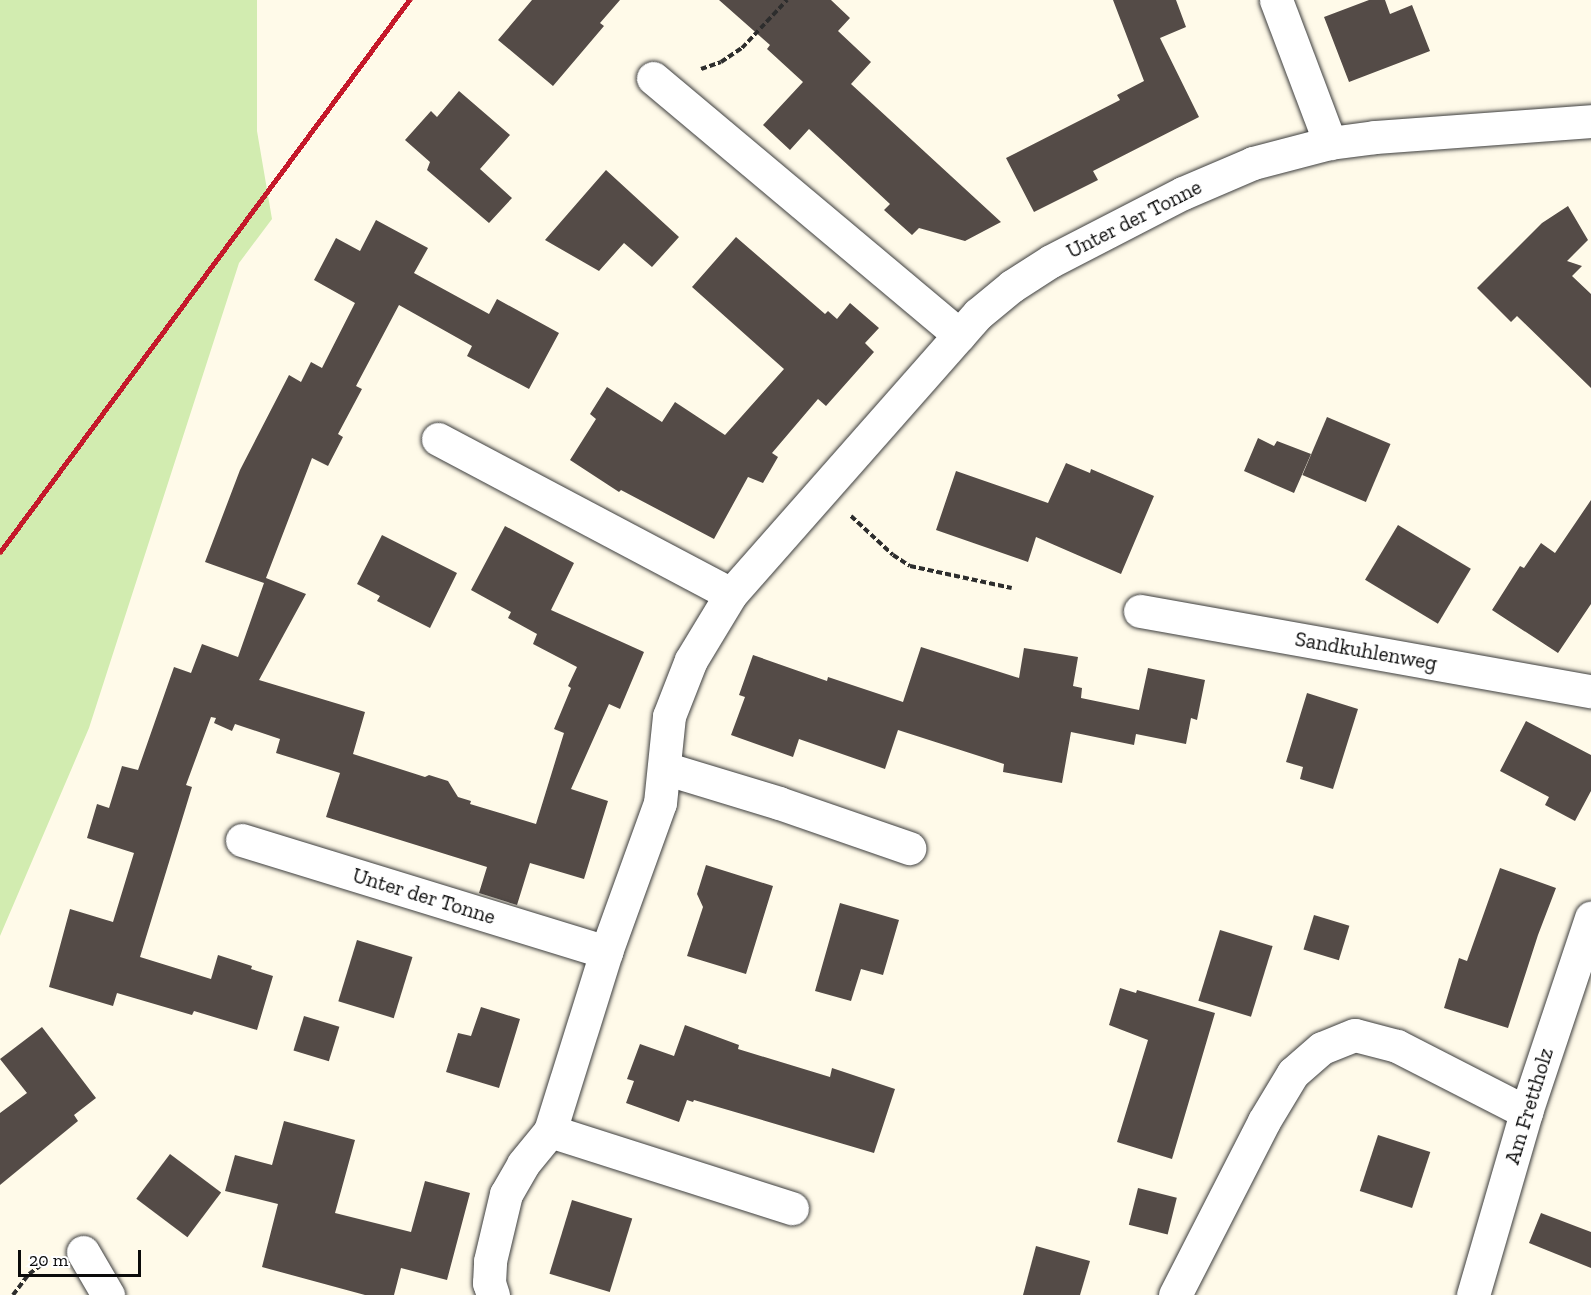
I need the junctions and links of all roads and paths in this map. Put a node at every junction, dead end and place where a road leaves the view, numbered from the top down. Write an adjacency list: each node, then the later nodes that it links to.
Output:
1 (788, 0): 3 (path)
2 (1276, 0): 5 (street)
3 (653, 78): 6 (street)
4 (1591, 121): 5 (street, Unter der Tonne)
5 (1330, 143): 6 (street, Unter der Tonne)
6 (959, 335): 8 (street, Unter der Tonne)
7 (438, 439): 10 (street)
8 (822, 489): 9 (path); 10 (street, Unter der Tonne)
9 (1012, 588)
10 (731, 594): 13 (street, Unter der Tonne)
11 (1140, 611): 12 (street, Sandkuhlenweg)
12 (1591, 691)
13 (664, 768): 15 (street); 17 (street, Unter der Tonne)
14 (242, 840): 17 (street, Unter der Tonne)
15 (909, 848)
16 (1591, 918): 18 (street, Am Frettholz)
17 (606, 952): 19 (street, Unter der Tonne)
18 (1526, 1112): 25 (street); 26 (street, Am Frettholz)
19 (550, 1131): 20 (street); 24 (street, Unter der Tonne)
20 (792, 1208)
21 (82, 1252): 22 (path); 23 (street)
22 (13, 1295)
23 (108, 1295)
24 (493, 1295)
25 (1175, 1295)
26 (1473, 1295)

